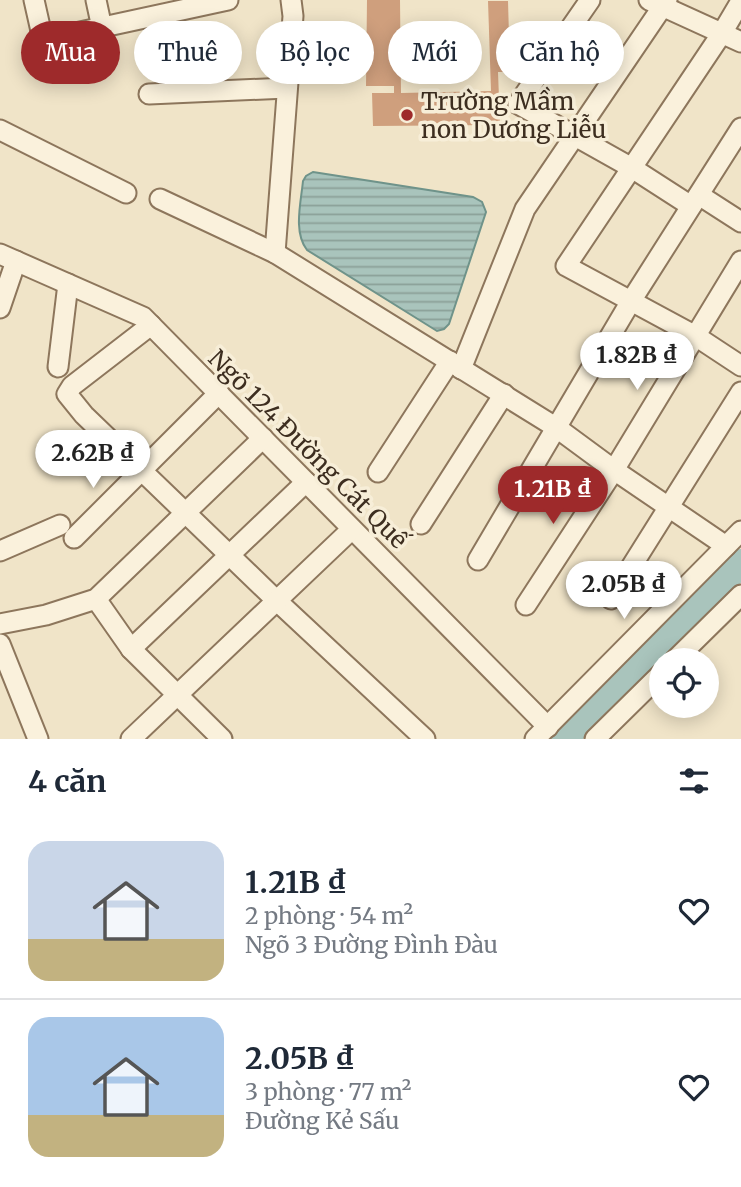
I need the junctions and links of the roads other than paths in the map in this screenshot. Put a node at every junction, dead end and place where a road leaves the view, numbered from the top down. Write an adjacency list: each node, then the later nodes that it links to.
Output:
1 (34, 0): 9 (street)
2 (96, 0): 10 (street)
3 (228, 0): 8 (street)
4 (291, 0): 14 (street)
5 (590, 0): 18 (street)
6 (741, 1): 12 (street)
7 (660, 2): 12 (street); 18 (street)
8 (167, 7): 11 (street)
9 (39, 21)
10 (100, 21)
11 (120, 22)
12 (722, 33): 13 (street); 19 (street)
13 (741, 42)
14 (287, 88): 15 (street); 24 (street)
15 (149, 94)
16 (741, 128): 22 (street)
17 (0, 130): 20 (street)
18 (576, 137): 19 (street); 32 (street)
19 (632, 168): 22 (street); 28 (street)
20 (126, 192)
21 (160, 199): 24 (street)
22 (695, 201): 23 (street); 28 (street)
23 (741, 222)
24 (275, 253): 32 (street)
25 (8, 257): 27 (street, Ngõ 124 Đường Cát Quế); 29 (street)
26 (741, 261): 31 (street)
27 (68, 284): 30 (street, Ngõ 124 Đường Cát Quế); 34 (street)
28 (631, 301): 31 (street); 38 (street)
29 (0, 308)
30 (151, 325): 36 (street, Ngõ 124 Đường Cát Quế); 40 (street)
31 (694, 335): 33 (street); 41 (street)
32 (456, 365): 37 (street); 42 (street)
33 (741, 366)
34 (58, 367)
35 (741, 392): 44 (street)
36 (219, 393): 39 (street, Ngõ 124 Đường Cát Quế); 40 (street)
37 (504, 394): 38 (street); 46 (street)
38 (557, 428): 41 (street); 52 (street)
39 (262, 438): 43 (street, Ngõ 124 Đường Cát Quế); 45 (street)
40 (142, 470): 45 (street); 50 (street)
41 (614, 470): 44 (street); 57 (street)
42 (378, 472)
43 (306, 482): 47 (street, Ngõ 124 Đường Cát Quế); 51 (street)
44 (670, 508): 49 (street); 55 (street)
45 (186, 513): 51 (street); 54 (street)
46 (421, 524)
47 (352, 529): 56 (street); 64 (street, Ngõ 124 Đường Cát Quế)
48 (741, 531): 49 (street)
49 (726, 547): 64 (street)
50 (0, 551)
51 (230, 555): 56 (street); 61 (street)
52 (478, 560)
53 (741, 595): 60 (street)
54 (96, 599): 58 (street); 61 (street)
55 (611, 599)
56 (276, 600): 63 (street); 68 (street)
57 (526, 605)
58 (0, 624)
59 (0, 644): 65 (street)
60 (687, 648)
61 (131, 649): 63 (street)
62 (649, 686): 69 (street)
63 (177, 694): 66 (street); 67 (street)
64 (542, 733)
65 (38, 739)
66 (131, 739)
67 (222, 739)
68 (425, 739)
69 (595, 739)

